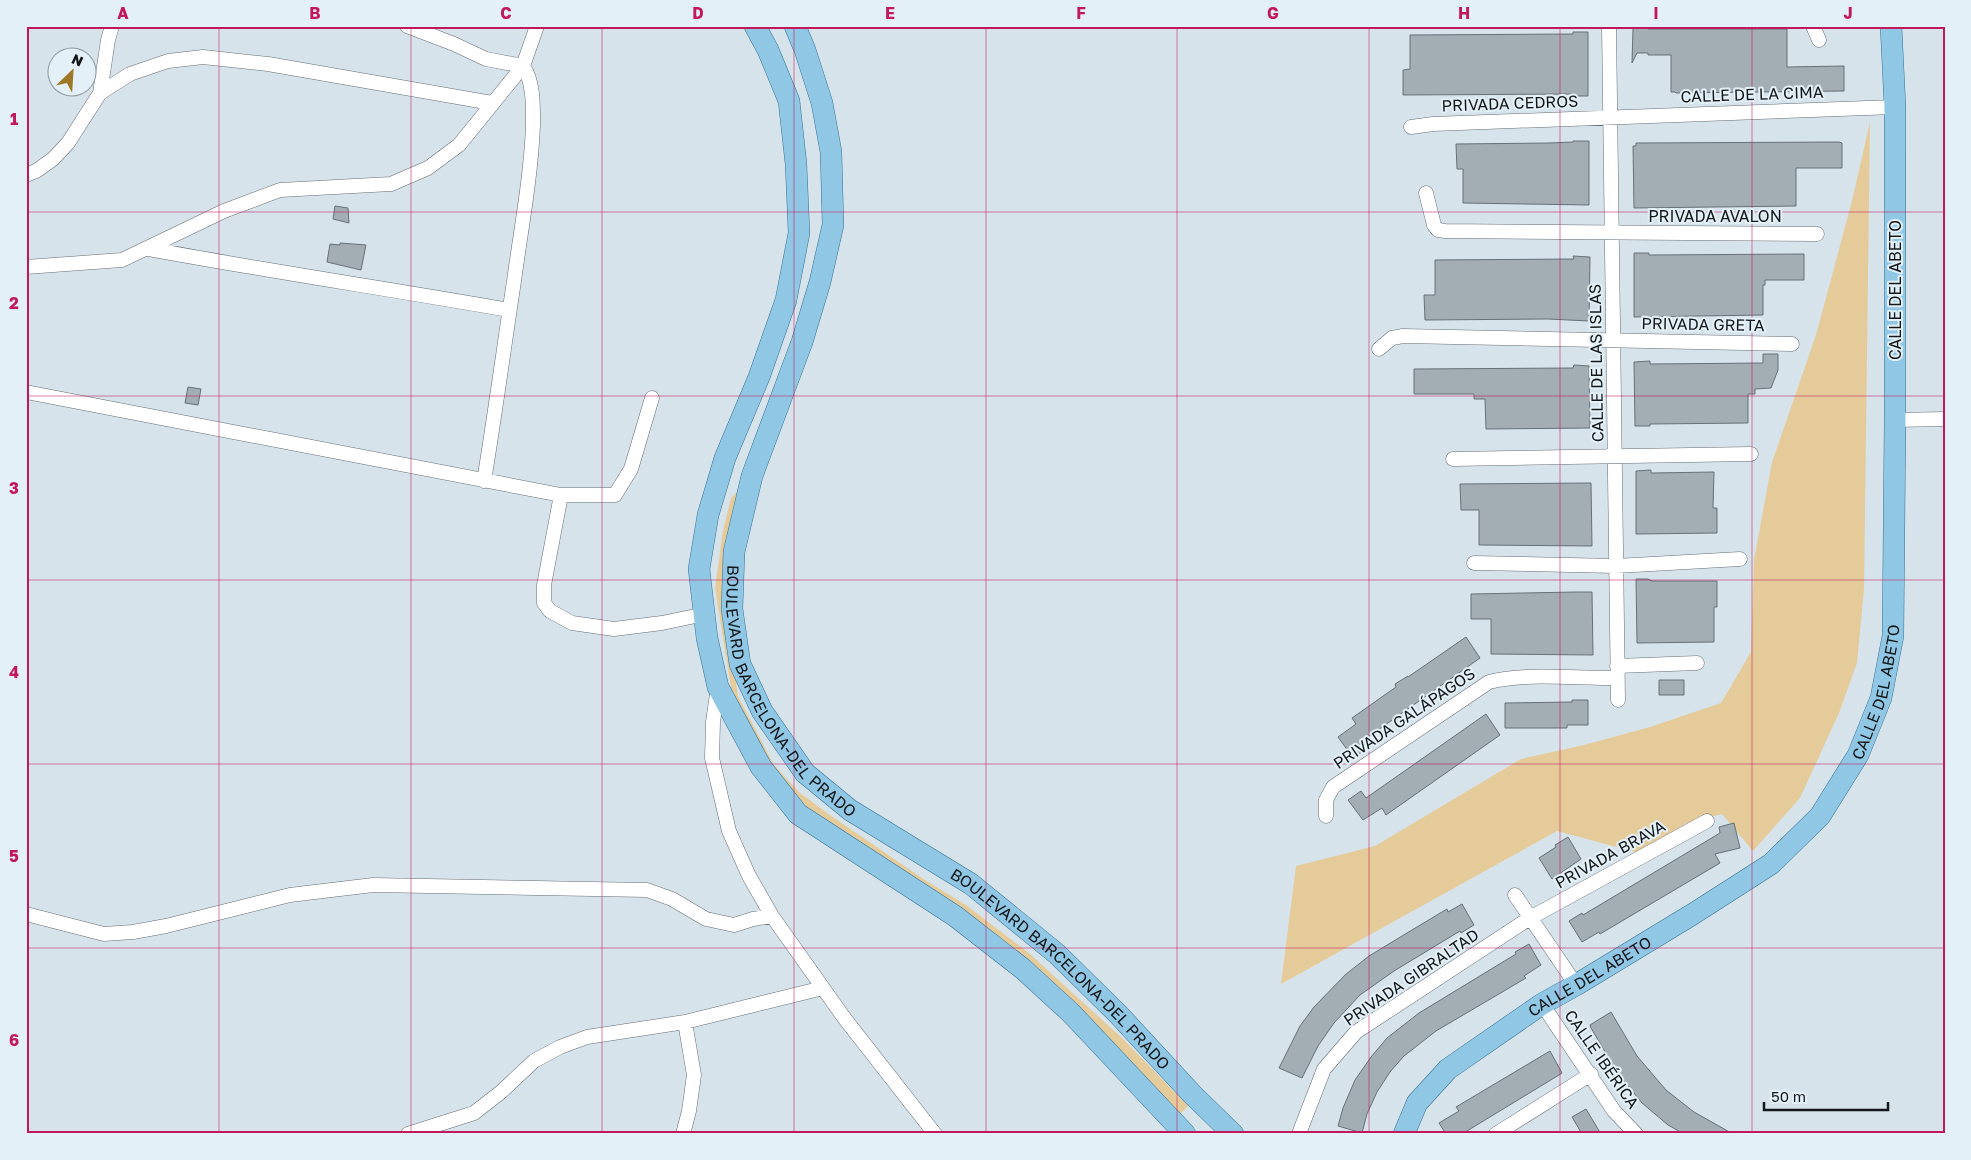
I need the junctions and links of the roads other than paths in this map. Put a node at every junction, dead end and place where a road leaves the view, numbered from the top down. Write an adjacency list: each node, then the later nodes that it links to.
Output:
1 (112, 26): 11 (street)
2 (407, 26): 10 (street)
3 (537, 26): 10 (street)
4 (755, 26): 32 (main road, BOULEVARD BARCELONA-DEL PRADO)
5 (795, 26): 34 (main road, BOULEVARD BARCELONA-DEL PRADO)
6 (1610, 26): 14 (street, CALLE DE LAS ISLAS)
7 (1813, 26): 9 (street)
8 (1891, 26): 13 (main road, CALLE DEL ABETO)
9 (1819, 40)
10 (523, 66): 12 (street); 22 (street)
11 (100, 93): 12 (street); 16 (street)
12 (492, 102): 20 (street)
13 (1895, 107): 14 (street, CALLE DE LA CIMA); 29 (main road, CALLE DEL ABETO)
14 (1611, 117): 15 (street, PRIVADA CEDROS); 18 (street, CALLE DE LAS ISLAS)
15 (1411, 127)
16 (26, 175)
17 (1426, 193): 18 (street, PRIVADA AVALON)
18 (1612, 233): 19 (street, PRIVADA AVALON); 23 (street, CALLE DE LAS ISLAS)
19 (1817, 234)
20 (148, 249): 21 (street); 22 (street)
21 (26, 267)
22 (509, 310): 35 (street)
23 (1613, 340): 24 (street, PRIVADA GRETA); 25 (street, PRIVADA GRETA); 31 (street, CALLE DE LAS ISLAS)
24 (1792, 344)
25 (1379, 349)
26 (26, 392): 35 (street)
27 (652, 398): 36 (street)
28 (1945, 419): 29 (street)
29 (1895, 420): 51 (main road, CALLE DEL ABETO)
30 (1751, 454): 31 (street)
31 (1614, 455): 33 (street); 39 (street, CALLE DE LAS ISLAS)
32 (725, 458): 34 (main road); 40 (main road, BOULEVARD BARCELONA-DEL PRADO)
33 (1453, 459)
34 (752, 476): 61 (main road, BOULEVARD BARCELONA-DEL PRADO)
35 (484, 480): 36 (street)
36 (561, 495): 40 (street)
37 (1740, 559): 39 (street)
38 (1474, 563): 39 (street)
39 (1616, 566): 42 (street, CALLE DE LAS ISLAS)
40 (705, 614): 43 (main road, BOULEVARD BARCELONA-DEL PRADO)
41 (1698, 663): 42 (street, PRIVADA GALÁPAGOS)
42 (1617, 672): 44 (street, CALLE DE LAS ISLAS); 45 (street, PRIVADA GALÁPAGOS)
43 (718, 687): 49 (street); 60 (main road, BOULEVARD BARCELONA-DEL PRADO)
44 (1618, 700)
45 (1326, 816)
46 (1707, 821): 50 (street, PRIVADA BRAVA)
47 (1515, 895): 50 (street)
48 (26, 914): 49 (street)
49 (772, 916): 52 (street)
50 (1530, 918): 51 (street); 56 (street, PRIVADA GIBRALTAD)
51 (1576, 985): 53 (main road, CALLE DEL ABETO)
52 (823, 988): 54 (street); 59 (street)
53 (1542, 1004): 55 (street, CALLE IBÉRICA); 62 (main road, CALLE DEL ABETO)
54 (686, 1022): 57 (street); 58 (street)
55 (1591, 1074): 63 (street); 64 (street, CALLE IBÉRICA)
56 (1300, 1131)
57 (408, 1134)
58 (683, 1134)
59 (935, 1134)
60 (1185, 1134)
61 (1233, 1134)
62 (1404, 1134)
63 (1496, 1134)
64 (1636, 1134)

